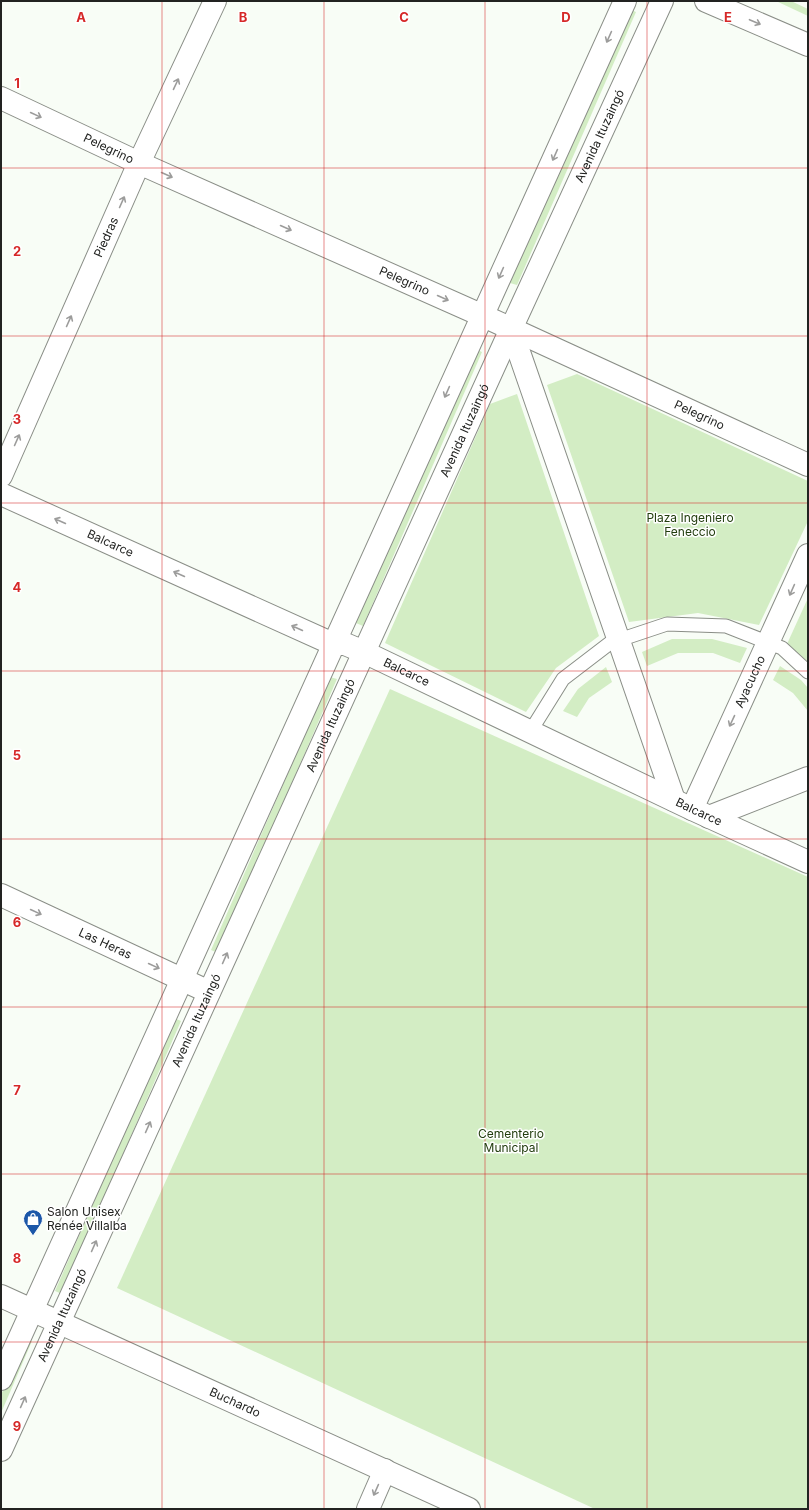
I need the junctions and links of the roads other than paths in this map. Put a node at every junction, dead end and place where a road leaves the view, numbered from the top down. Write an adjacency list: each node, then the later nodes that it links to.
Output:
1 (215, 1): 7 (street, Piedras, one-way to 1)
2 (625, 1): 8 (street, Avenida Ituzaingó, one-way to 8)
3 (662, 1): 9 (street, Avenida Ituzaingó)
4 (706, 1): 5 (street, one-way to 5)
5 (808, 45)
6 (1, 98): 7 (street, Pelegrino, one-way to 7)
7 (139, 163): 8 (street, Pelegrino, one-way to 8); 11 (street, Piedras, one-way to 7)
8 (482, 316): 9 (street, Pelegrino); 16 (street, Avenida Ituzaingó, one-way to 16)
9 (511, 328): 10 (street, Pelegrino); 14 (street); 17 (street, Avenida Ituzaingó)
10 (808, 465)
11 (1, 476)
12 (1, 494): 16 (street, Balcarce, one-way to 12)
13 (808, 555): 15 (street, Ayacucho, one-way to 15)
14 (618, 640): 15 (lane); 19 (lane); 21 (street)
15 (768, 643): 18 (lane); 21 (street, Ayacucho, one-way to 21)
16 (333, 644): 17 (street, Balcarce); 24 (street, Avenida Ituzaingó)
17 (364, 652): 19 (street, Balcarce); 25 (street, Avenida Ituzaingó, one-way to 17)
18 (808, 672)
19 (530, 732): 21 (street, Balcarce)
20 (808, 778): 21 (street)
21 (691, 809): 22 (street, Balcarce)
22 (808, 862)
23 (1, 896): 24 (street, Las Heras, one-way to 24)
24 (182, 979): 25 (street, Las Heras); 27 (street, Avenida Ituzaingó)
25 (209, 992): 27 (street, Avenida Ituzaingó, one-way to 25)
26 (1, 1296): 27 (street, Buchardo)
27 (45, 1316): 28 (street, Avenida Ituzaingó); 29 (street, Avenida Ituzaingó, one-way to 27); 30 (street, Buchardo)
28 (1, 1379)
29 (1, 1450)
30 (385, 1470): 31 (street, one-way to 31); 32 (street, Buchardo)
31 (368, 1509)
32 (469, 1509)

